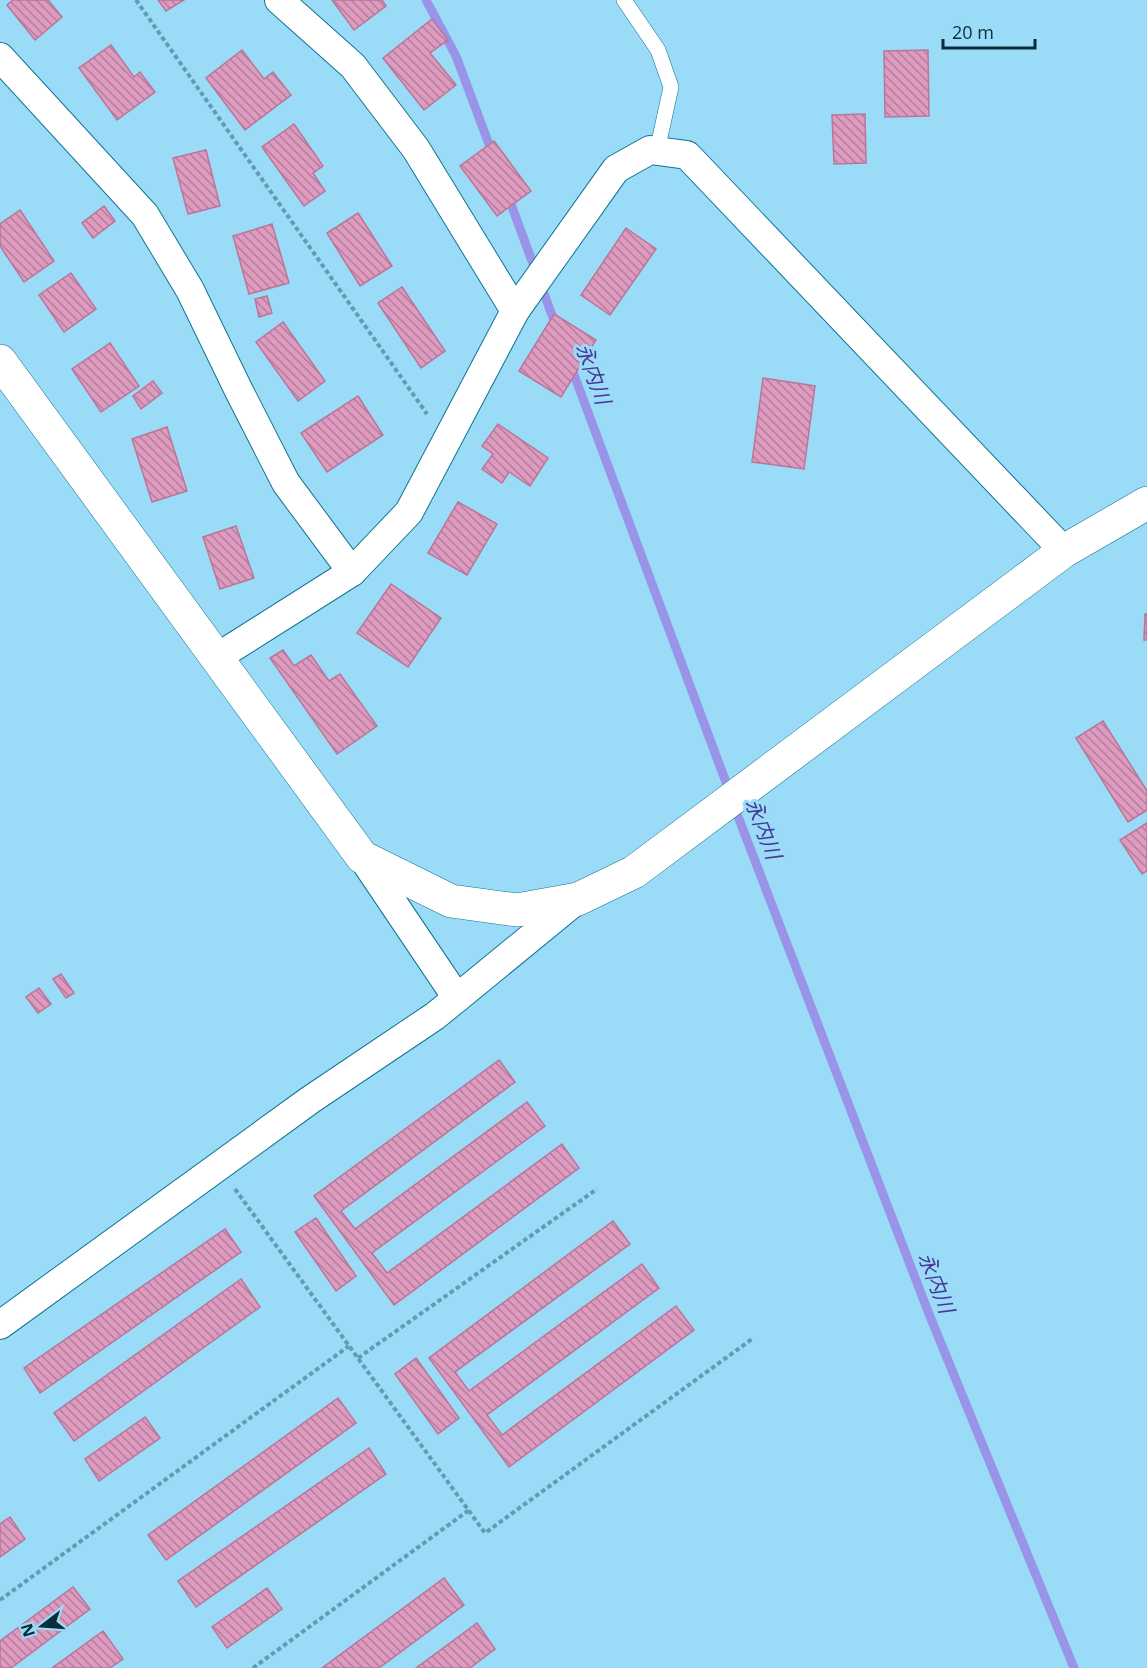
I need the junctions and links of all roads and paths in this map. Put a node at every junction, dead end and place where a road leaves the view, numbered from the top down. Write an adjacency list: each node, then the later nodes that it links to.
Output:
1 (136, 0): 8 (path)
2 (279, 0): 6 (street)
3 (624, 0): 5 (lane)
4 (0, 57): 11 (street)
5 (657, 151): 6 (street); 10 (street)
6 (515, 311): 8 (street)
7 (0, 361): 12 (street)
8 (446, 442): 11 (street)
9 (1147, 504): 10 (street)
10 (1064, 551): 14 (street)
11 (352, 572): 12 (street)
12 (216, 658): 13 (street)
13 (362, 857): 14 (street); 15 (street)
14 (578, 899): 15 (street)
15 (457, 998): 16 (street)
16 (219, 1166): 18 (street); 20 (path)
17 (597, 1189): 21 (path)
18 (0, 1325)
19 (752, 1339): 22 (path)
20 (349, 1346): 21 (path); 23 (path)
21 (358, 1358): 22 (path)
22 (469, 1510): 24 (path)
23 (0, 1600)
24 (253, 1668)

